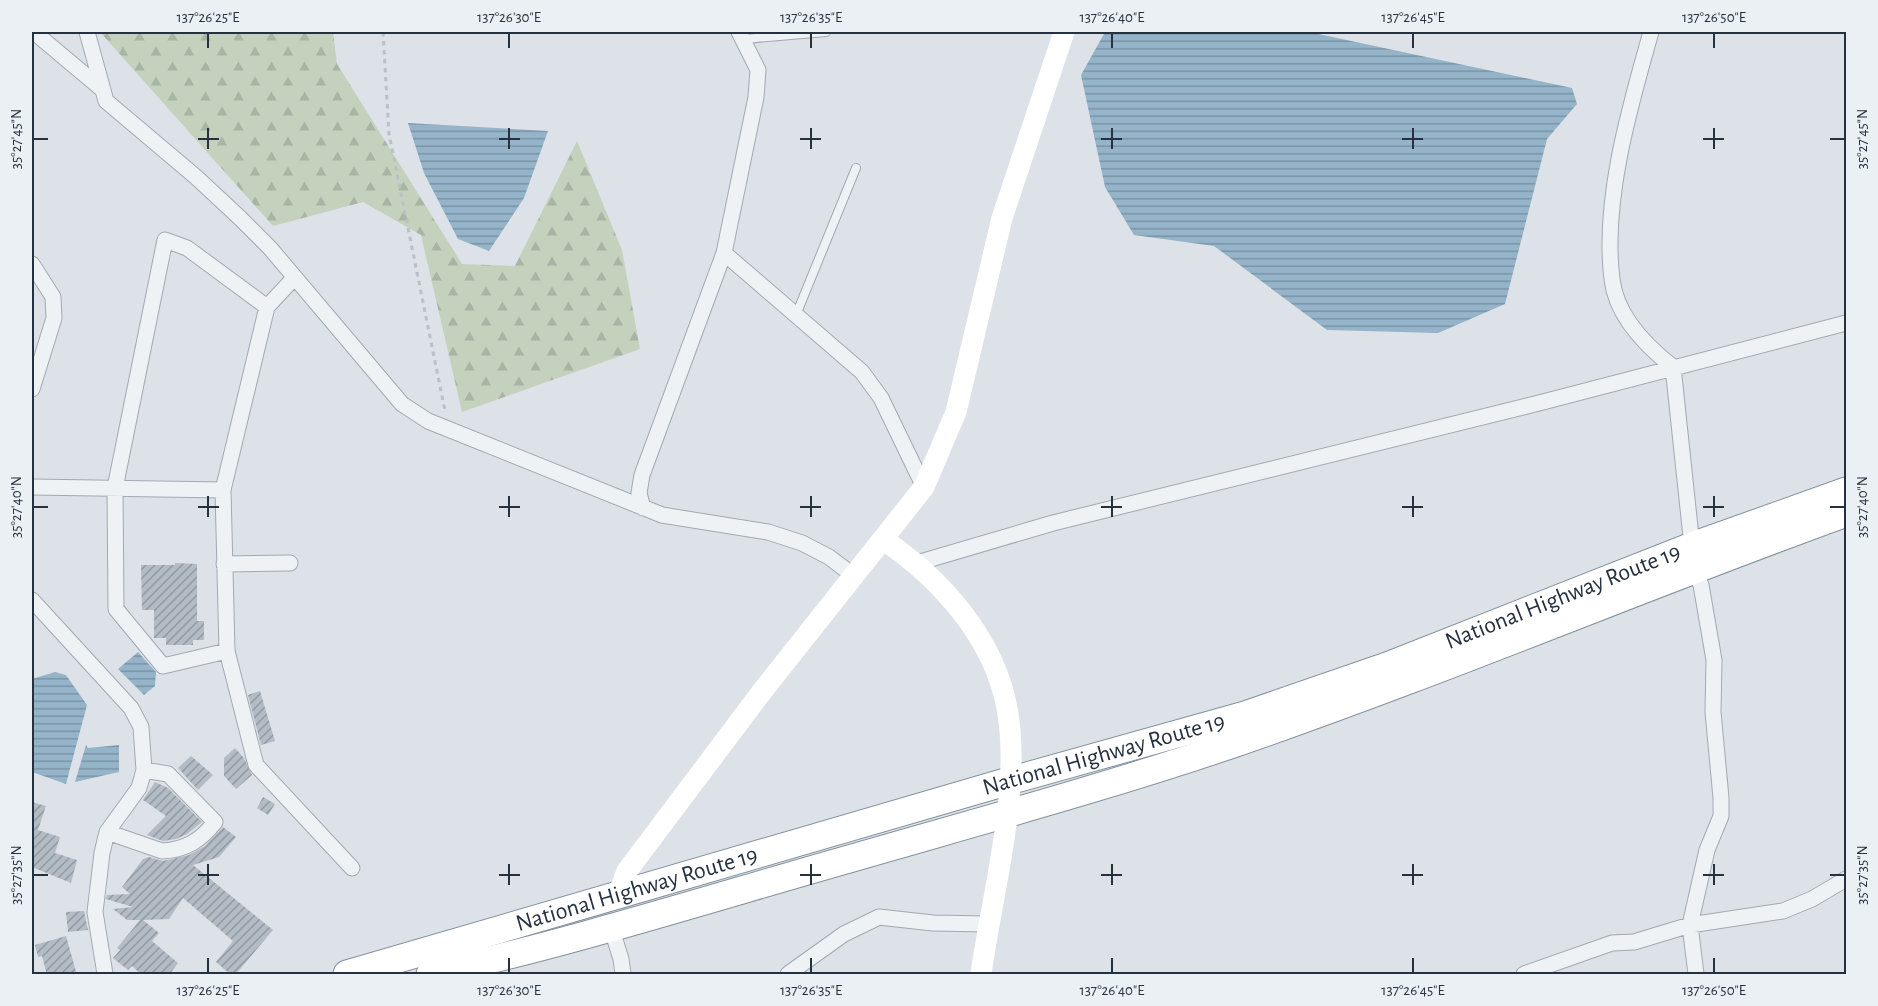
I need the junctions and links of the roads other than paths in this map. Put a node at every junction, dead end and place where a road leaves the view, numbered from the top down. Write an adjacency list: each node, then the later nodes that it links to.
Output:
1 (34, 32): 7 (street)
2 (87, 32): 7 (street)
3 (826, 32): 6 (lane)
4 (1064, 32): 19 (street)
5 (1650, 32): 16 (street)
6 (742, 35): 9 (street)
7 (103, 90): 11 (street)
8 (856, 168): 13 (lane)
9 (724, 253): 13 (street); 23 (street)
10 (32, 264): 15 (street)
11 (294, 278): 12 (street); 23 (street)
12 (267, 307): 20 (street); 21 (street)
13 (796, 315): 19 (street)
14 (1846, 323): 16 (street)
15 (35, 363): 17 (street)
16 (1672, 367): 26 (street); 28 (street)
17 (32, 389)
18 (32, 487): 20 (street)
19 (924, 487): 25 (street)
20 (115, 488): 21 (street); 32 (street)
21 (223, 489): 29 (street)
22 (1846, 491): 26 (highway, National Highway Route 19)
23 (643, 508): 30 (street)
24 (1846, 513): 26 (highway, National Highway Route 19)
25 (884, 540): 28 (street); 30 (street)
26 (1693, 557): 34 (highway, National Highway Route 19); 35 (highway, National Highway Route 19); 41 (street)
27 (290, 563): 29 (street)
28 (917, 563): 34 (street)
29 (224, 564): 32 (street)
30 (854, 576): 39 (street)
31 (32, 600): 33 (street)
32 (227, 651): 37 (street)
33 (144, 770): 36 (street); 36 (street)
34 (1009, 781): 35 (street); 39 (highway, National Highway Route 19)
35 (1007, 813): 40 (street); 42 (highway, National Highway Route 19)
36 (107, 832): 43 (street)
37 (352, 868)
38 (1846, 879): 41 (street)
39 (618, 895): 44 (highway, National Highway Route 19)
40 (988, 924): 47 (street); 48 (street)
41 (1690, 925): 49 (street); 50 (street)
42 (611, 927): 45 (highway, National Highway Route 19); 46 (street)
43 (105, 975)
44 (346, 975)
45 (430, 975)
46 (623, 975)
47 (788, 975)
48 (981, 975)
49 (1524, 975)
50 (1696, 975)

